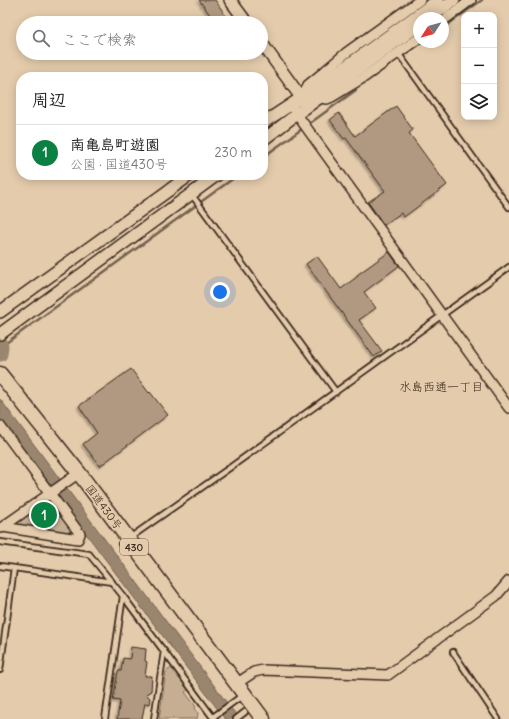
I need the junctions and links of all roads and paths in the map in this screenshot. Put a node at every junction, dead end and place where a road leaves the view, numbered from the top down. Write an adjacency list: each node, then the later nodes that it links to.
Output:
1 (230, 0): 8 (street)
2 (420, 0): 15 (street)
3 (438, 0): 6 (street)
4 (454, 0): 7 (street)
5 (471, 0): 9 (street)
6 (427, 12)
7 (437, 12)
8 (242, 16)
9 (449, 16)
10 (413, 26): 15 (street)
11 (413, 26): 16 (street)
12 (413, 42): 14 (street)
13 (268, 51): 15 (street)
14 (398, 53): 16 (street); 25 (lane)
15 (302, 96): 17 (street); 18 (street)
16 (320, 98): 18 (street)
17 (290, 104): 19 (street); 20 (street)
18 (307, 107): 19 (street)
19 (297, 114): 21 (street); 28 (street)
20 (268, 119)
21 (268, 136)
22 (183, 180): 27 (street)
23 (213, 180): 24 (street)
24 (196, 201): 29 (street); 31 (lane)
25 (509, 208)
26 (509, 267): 28 (lane)
27 (0, 312)
28 (442, 315): 31 (lane); 32 (street)
29 (1, 333)
30 (1, 382): 34 (highway, 国道430号 / 430)
31 (336, 392): 38 (lane)
32 (509, 408)
33 (0, 426): 35 (street)
34 (72, 479): 35 (street); 38 (highway, 国道430号 / 430)
35 (52, 492): 36 (street); 36 (street)
36 (2, 528)
37 (0, 542): 42 (lane)
38 (124, 542): 47 (highway, 国道430号 / 430)
39 (0, 566): 40 (lane)
40 (14, 568): 42 (lane); 46 (lane)
41 (509, 581): 47 (street)
42 (112, 582): 43 (lane)
43 (122, 596): 44 (lane); 50 (lane)
44 (164, 652): 49 (lane); 51 (lane)
45 (453, 652): 53 (lane)
46 (0, 670)
47 (237, 696): 48 (highway, 国道430号 / 430); 49 (lane); 52 (highway, 国道430号 / 430)
48 (243, 717)
49 (213, 718)
50 (105, 719)
51 (154, 719)
52 (262, 719)
53 (498, 719)

